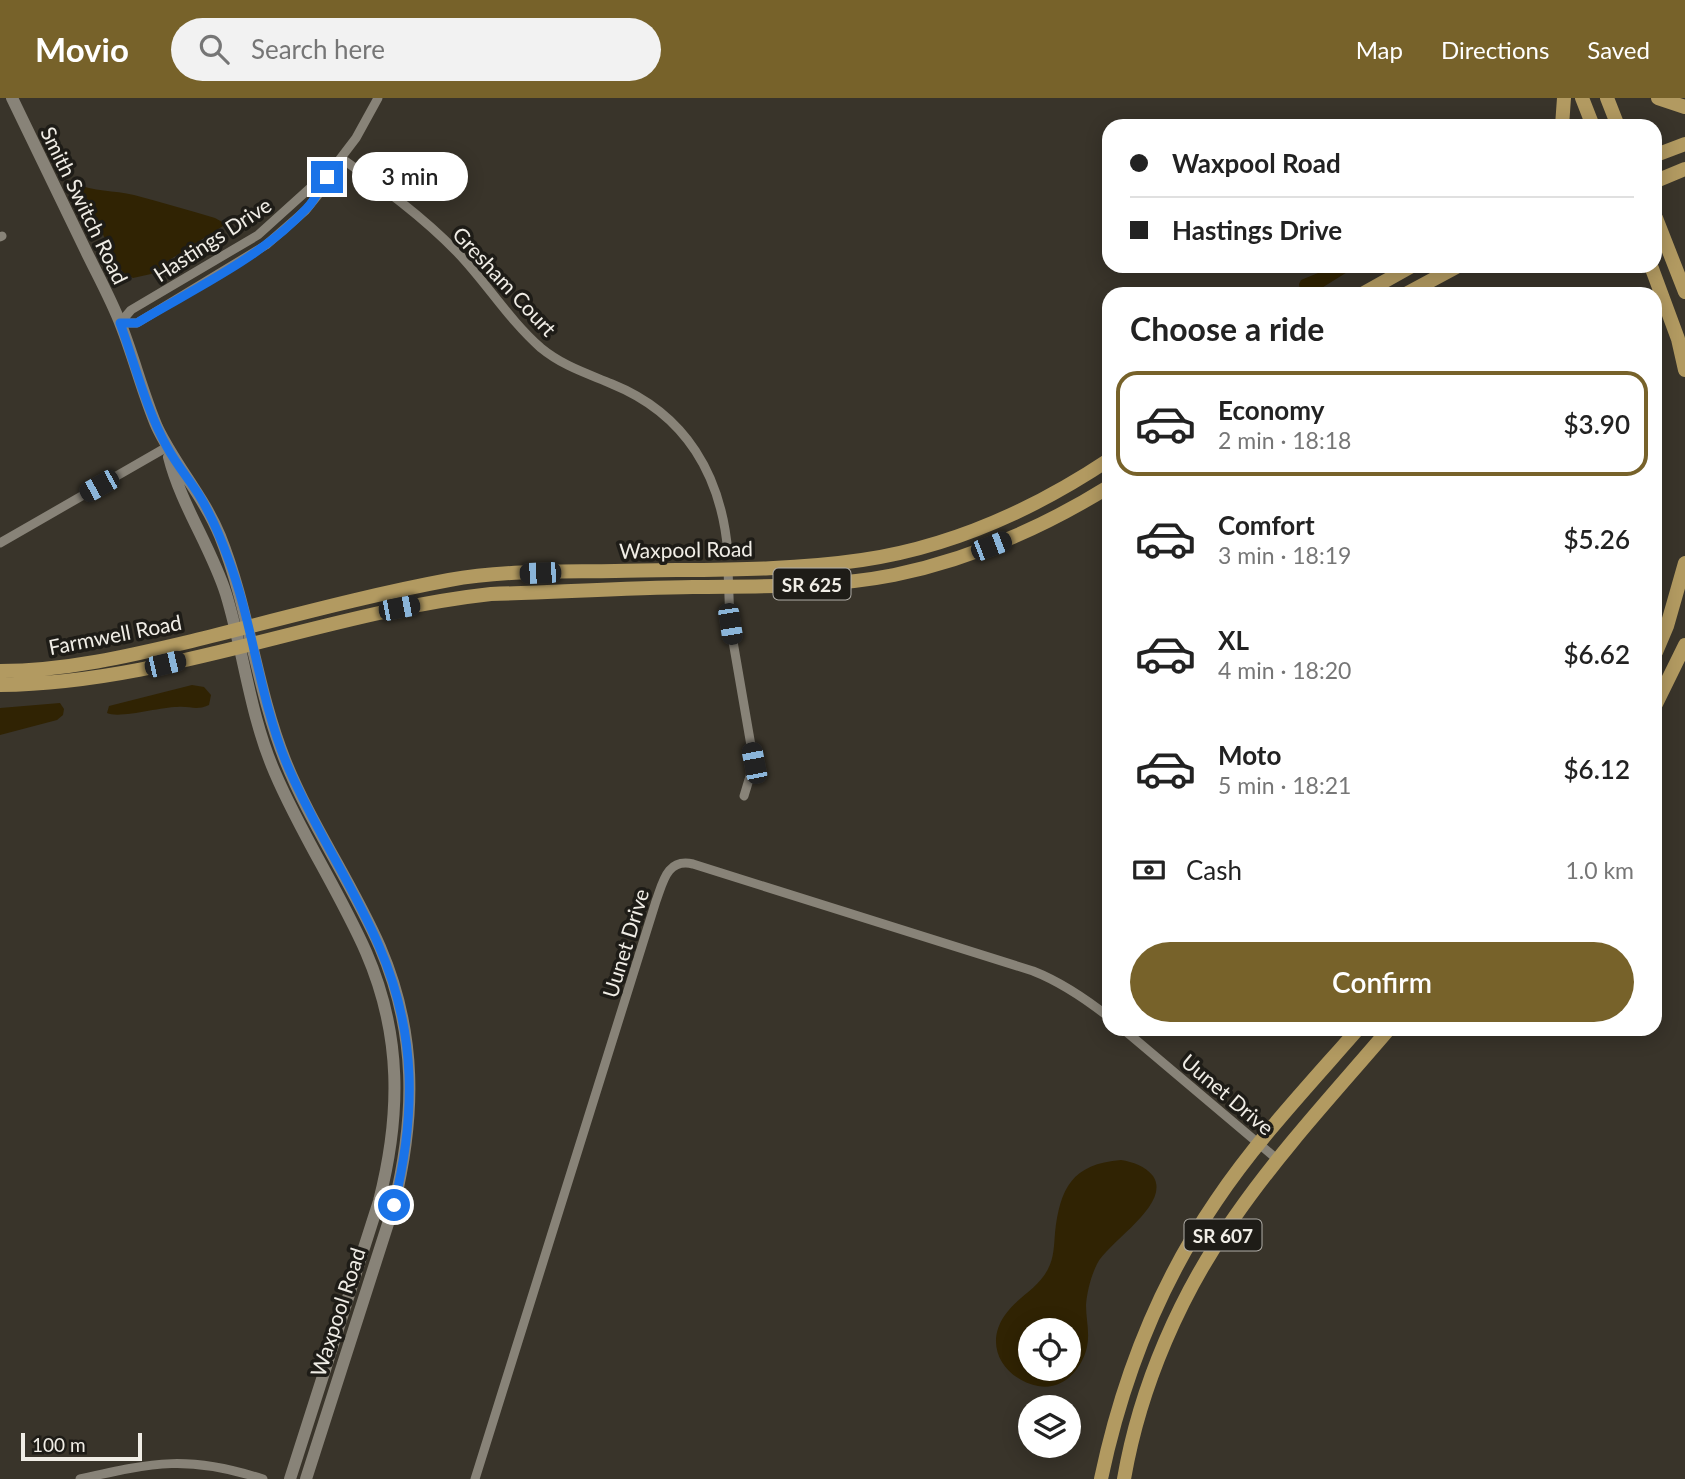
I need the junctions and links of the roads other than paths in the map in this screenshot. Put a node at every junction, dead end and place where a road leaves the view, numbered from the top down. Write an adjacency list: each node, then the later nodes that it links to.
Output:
1 (12, 98): 24 (main road, Smith Switch Road)
2 (379, 98): 13 (street, Hastings Drive)
3 (1564, 98): 8 (main road)
4 (1582, 98): 9 (main road)
5 (1607, 98): 10 (main road)
6 (1658, 98): 7 (main road)
7 (1685, 107)
8 (1562, 119)
9 (1590, 119)
10 (1615, 119)
11 (1685, 144): 12 (main road)
12 (1662, 153)
13 (341, 158): 16 (street, Hastings Drive); 30 (street, Gresham Court)
14 (1685, 169): 15 (main road)
15 (1662, 179)
16 (321, 184): 24 (street, Hastings Drive); 24 (street, Hastings Drive)
17 (1662, 233): 22 (main road)
18 (1400, 273): 20 (main road)
19 (1445, 273): 21 (main road)
20 (1375, 287)
21 (1419, 287)
22 (1685, 292)
23 (1662, 296): 25 (main road)
24 (120, 323): 26 (main road, Smith Switch Road)
25 (1685, 370)
26 (167, 447): 29 (street); 33 (main road, Smith Switch Road)
27 (1102, 464): 30 (main road, Waxpool Road / SR 625)
28 (1102, 490): 32 (main road, Waxpool Road / SR 625)
29 (0, 543)
30 (728, 561): 32 (street, Gresham Court); 33 (main road, Waxpool Road / SR 625)
31 (1685, 563): 34 (main road)
32 (728, 587): 35 (main road, Waxpool Road / SR 625); 40 (street, Gresham Court)
33 (242, 629): 35 (main road, Waxpool Road); 37 (main road, Farmwell Road / SR 625)
34 (1662, 637)
35 (245, 645): 38 (main road, Farmwell Road / SR 625); 49 (main road, Waxpool Road); 50 (main road, Waxpool Road)
36 (1685, 645): 39 (main road)
37 (0, 671)
38 (0, 685)
39 (1662, 692)
40 (744, 796)
41 (1102, 1012): 51 (street, Uunet Drive)
42 (1131, 1036): 45 (street, Uunet Drive)
43 (1352, 1036): 45 (main road, SR 607)
44 (1383, 1036): 46 (main road, SR 607)
45 (1259, 1144): 46 (street, Uunet Drive); 52 (main road, SR 607)
46 (1278, 1160): 53 (main road, SR 607)
47 (80, 1479): 48 (street)
48 (263, 1479)
49 (290, 1479)
50 (306, 1479)
51 (475, 1479)
52 (1101, 1479)
53 (1124, 1479)

